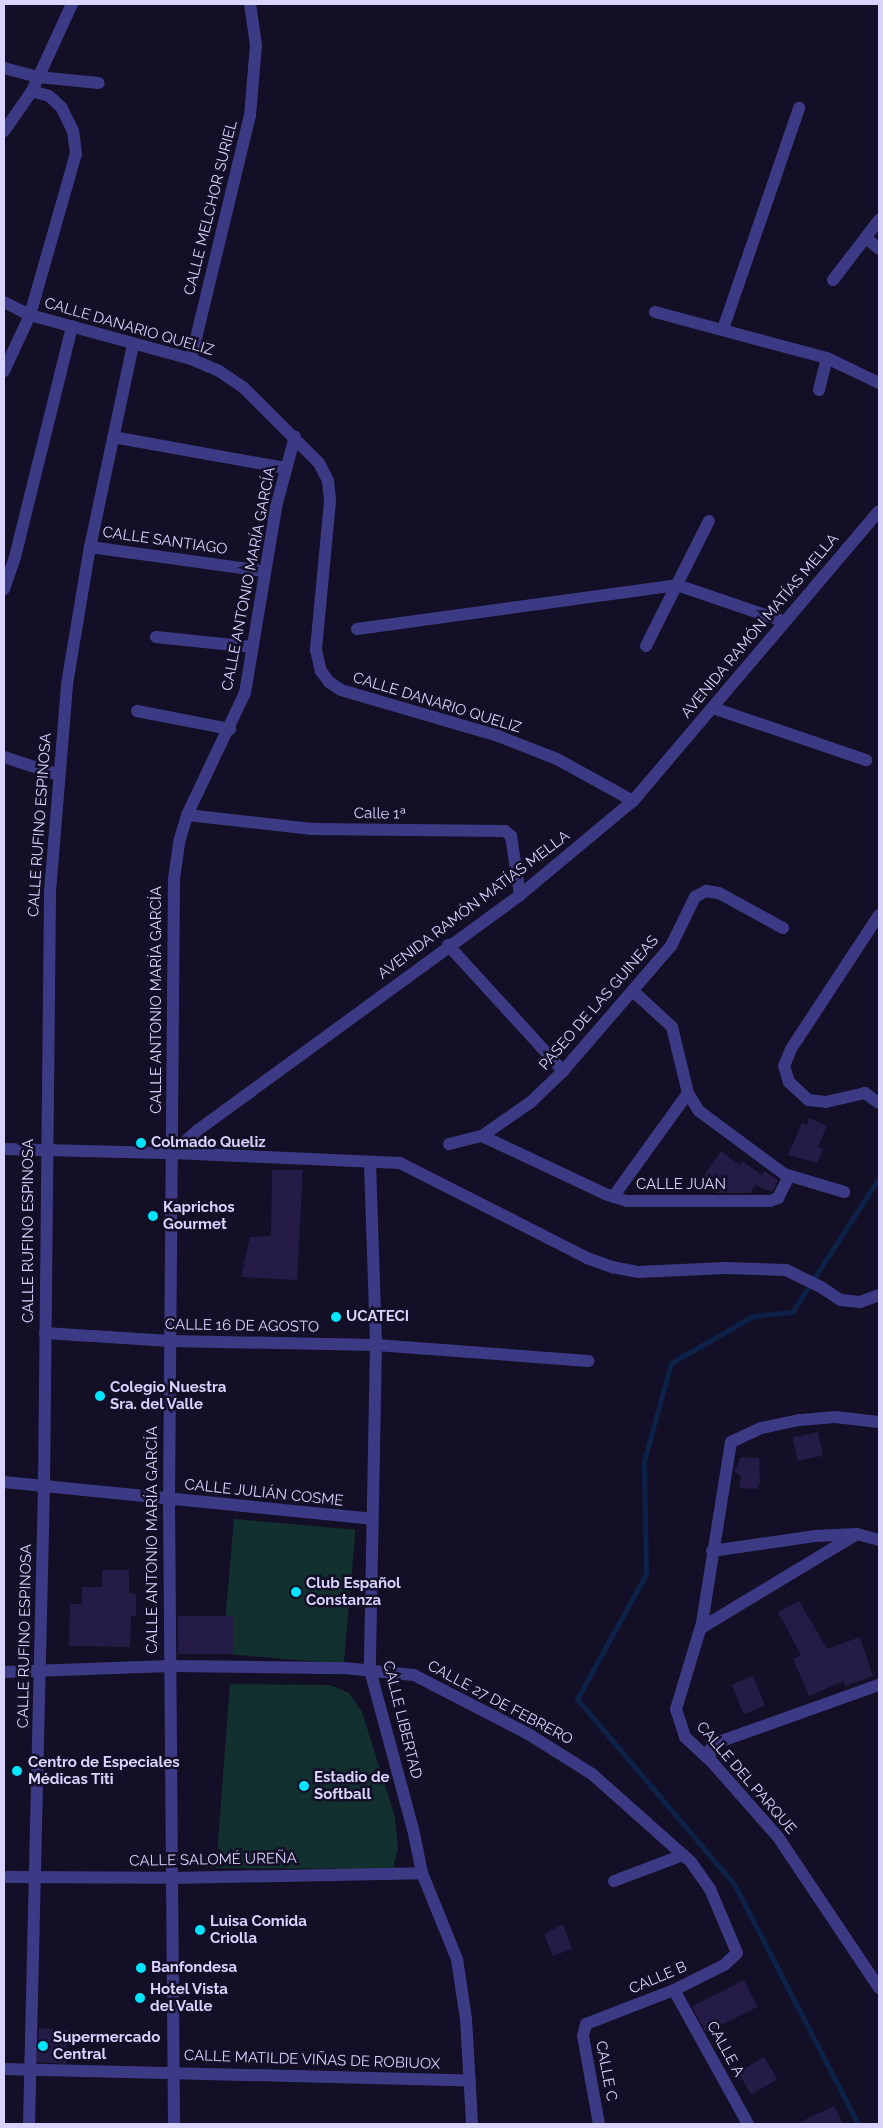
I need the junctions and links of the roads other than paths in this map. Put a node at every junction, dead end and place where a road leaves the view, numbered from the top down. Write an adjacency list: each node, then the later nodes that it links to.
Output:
1 (72, 4): 4 (street)
2 (250, 4): 20 (street, CALLE MELCHOR SURIEL)
3 (4, 68): 4 (street)
4 (38, 77): 5 (street); 6 (street)
5 (99, 83)
6 (32, 91): 8 (street); 15 (street)
7 (799, 108): 17 (street)
8 (4, 131)
9 (879, 220): 10 (street)
10 (866, 238): 11 (street); 12 (street)
11 (879, 249)
12 (833, 280)
13 (4, 302): 15 (street, CALLE DANARIO QUELIZ)
14 (655, 312): 17 (street)
15 (30, 315): 16 (street, CALLE DANARIO QUELIZ); 21 (street)
16 (72, 326): 18 (street, CALLE DANARIO QUELIZ); 32 (street)
17 (723, 330): 19 (street)
18 (133, 345): 20 (street, CALLE DANARIO QUELIZ); 25 (street, CALLE RUFINO ESPINOSA)
19 (828, 358): 22 (street); 23 (street)
20 (191, 360): 24 (street, CALLE DANARIO QUELIZ)
21 (4, 371)
22 (879, 383)
23 (819, 390)
24 (295, 436): 26 (street, CALLE ANTONIO MARÍA GARCÍA); 44 (street, CALLE DANARIO QUELIZ)
25 (113, 437): 26 (street); 29 (street, CALLE RUFINO ESPINOSA)
26 (285, 468): 30 (street, CALLE ANTONIO MARÍA GARCÍA)
27 (879, 511): 33 (street, AVENIDA RAMÓN MATÍAS MELLA)
28 (709, 521): 31 (street)
29 (90, 547): 30 (street, CALLE SANTIAGO); 43 (street, CALLE RUFINO ESPINOSA)
30 (264, 571): 37 (street, CALLE ANTONIO MARÍA GARCÍA)
31 (677, 585): 33 (street); 34 (street); 36 (street)
32 (4, 589)
33 (783, 621): 38 (street, AVENIDA RAMÓN MATÍAS MELLA)
34 (357, 629)
35 (156, 637): 37 (street)
36 (646, 646)
37 (252, 647): 40 (street, CALLE ANTONIO MARÍA GARCÍA)
38 (712, 708): 42 (street); 44 (street, AVENIDA RAMÓN MATÍAS MELLA)
39 (137, 711): 40 (street)
40 (230, 729): 45 (street, CALLE ANTONIO MARÍA GARCÍA)
41 (4, 757): 43 (street)
42 (866, 760)
43 (59, 775): 57 (street, CALLE RUFINO ESPINOSA)
44 (633, 801): 46 (street, AVENIDA RAMÓN MATÍAS MELLA)
45 (187, 815): 46 (street, Calle 1ª); 58 (street, CALLE ANTONIO MARÍA GARCÍA)
46 (520, 895): 49 (street, AVENIDA RAMÓN MATÍAS MELLA)
47 (879, 915): 53 (street)
48 (783, 928): 50 (street, PASEO DE LAS GUINEAS)
49 (448, 945): 51 (street); 58 (street, AVENIDA RAMÓN MATÍAS MELLA)
50 (634, 992): 51 (street, PASEO DE LAS GUINEAS); 52 (street)
51 (563, 1072): 54 (street, PASEO DE LAS GUINEAS)
52 (688, 1093): 60 (street); 62 (street)
53 (879, 1103)
54 (482, 1136): 55 (street, PASEO DE LAS GUINEAS); 62 (street, CALLE JUAN)
55 (449, 1144)
56 (4, 1149): 57 (street)
57 (46, 1149): 58 (street); 64 (street, CALLE RUFINO ESPINOSA)
58 (173, 1153): 59 (street); 65 (street, CALLE ANTONIO MARÍA GARCÍA)
59 (370, 1163): 63 (street); 66 (street, CALLE LIBERTAD)
60 (789, 1176): 61 (street); 62 (street, CALLE JUAN)
61 (844, 1192)
62 (614, 1197)
63 (879, 1296)
64 (45, 1333): 65 (street, CALLE 16 DE AGOSTO); 70 (street, CALLE RUFINO ESPINOSA)
65 (170, 1341): 66 (street, CALLE 16 DE AGOSTO); 71 (street, CALLE ANTONIO MARÍA GARCÍA)
66 (376, 1345): 67 (street, CALLE 16 DE AGOSTO); 72 (street, CALLE LIBERTAD)
67 (588, 1361)
68 (879, 1422): 75 (street, CALLE DEL PARQUE)
69 (4, 1482): 70 (street, CALLE JULIÁN COSME)
70 (44, 1487): 71 (street, CALLE JULIÁN COSME); 79 (street, CALLE RUFINO ESPINOSA)
71 (169, 1500): 72 (street, CALLE JULIÁN COSME); 77 (street, CALLE ANTONIO MARÍA GARCÍA)
72 (372, 1519): 78 (street, CALLE LIBERTAD)
73 (857, 1534): 74 (street); 75 (street); 76 (street)
74 (879, 1540)
75 (712, 1551): 76 (street, CALLE DEL PARQUE)
76 (701, 1628): 82 (street, CALLE DEL PARQUE)
77 (170, 1666): 78 (street, CALLE 27 DE FEBRERO); 79 (street, CALLE 27 DE FEBRERO); 87 (street, CALLE ANTONIO MARÍA GARCÍA)
78 (370, 1670): 83 (street, CALLE 27 DE FEBRERO); 84 (street, CALLE LIBERTAD)
79 (40, 1671): 80 (street, CALLE 27 DE FEBRERO); 86 (street, CALLE RUFINO ESPINOSA)
80 (4, 1672)
81 (879, 1685): 82 (street)
82 (711, 1761): 90 (street, CALLE DEL PARQUE)
83 (683, 1855): 88 (street); 89 (street, CALLE 27 DE FEBRERO)
84 (422, 1873): 87 (street, CALLE SALOMÉ UREÑA); 97 (street, CALLE LIBERTAD)
85 (4, 1877): 86 (street, CALLE SALOMÉ UREÑA)
86 (35, 1878): 87 (street, CALLE SALOMÉ UREÑA); 95 (street, CALLE RUFINO ESPINOSA)
87 (170, 1878): 96 (street, CALLE ANTONIO MARÍA GARCÍA)
88 (614, 1881)
89 (737, 1953): 92 (street, CALLE B)
90 (874, 1970): 91 (street, CALLE DEL PARQUE)
91 (879, 1988)
92 (674, 1990): 93 (street, CALLE B); 102 (street, CALLE A)
93 (586, 2024): 101 (street, CALLE C)
94 (4, 2069): 95 (street, CALLE MATILDE VIÑAS DE ROBIUOX)
95 (30, 2070): 96 (street, CALLE MATILDE VIÑAS DE ROBIUOX); 98 (street, CALLE RUFINO ESPINOSA)
96 (173, 2072): 97 (street, CALLE MATILDE VIÑAS DE ROBIUOX); 99 (street, CALLE ANTONIO MARÍA GARCÍA)
97 (470, 2080): 100 (street, CALLE LIBERTAD)
98 (29, 2124)
99 (174, 2124)
100 (472, 2124)
101 (599, 2124)
102 (748, 2124)

